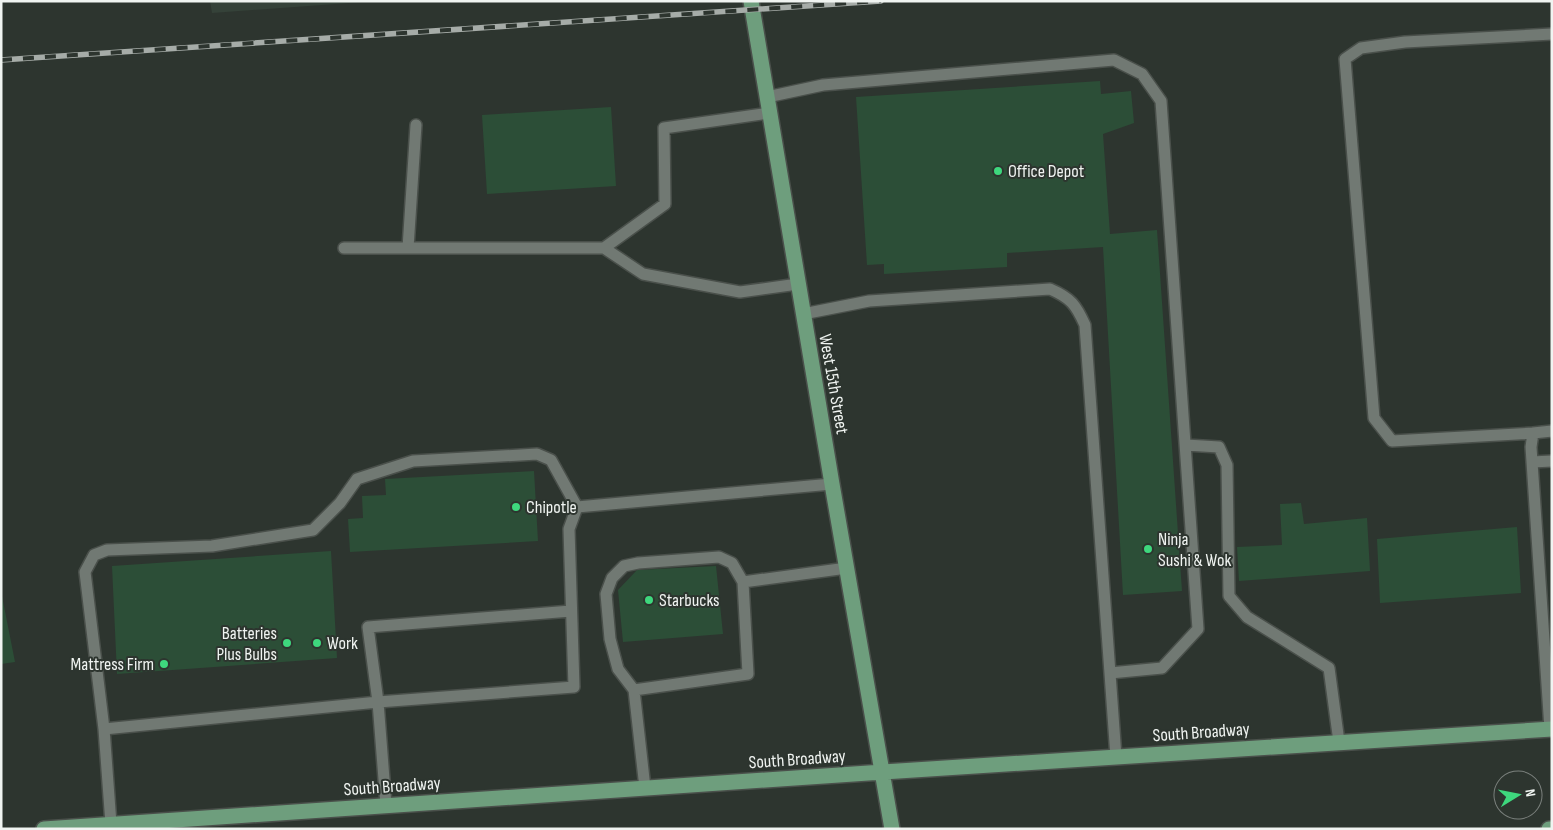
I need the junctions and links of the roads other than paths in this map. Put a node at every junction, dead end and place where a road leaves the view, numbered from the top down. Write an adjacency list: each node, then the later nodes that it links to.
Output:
1 (751, 1): 3 (main road, West 15th Street)
2 (1552, 34): 12 (lane)
3 (767, 97): 4 (main road, West 15th Street); 13 (lane)
4 (770, 113): 8 (lane); 9 (main road, West 15th Street)
5 (416, 125): 7 (lane)
6 (344, 248): 7 (lane)
7 (408, 248): 8 (lane)
8 (604, 248): 9 (lane)
9 (798, 284): 10 (main road, West 15th Street)
10 (803, 314): 16 (main road, West 15th Street); 21 (lane)
11 (1552, 431): 12 (lane)
12 (1533, 433): 15 (lane)
13 (1186, 445): 21 (lane); 26 (lane)
14 (1552, 461): 15 (lane)
15 (1532, 462): 25 (lane)
16 (832, 484): 17 (lane); 18 (main road, West 15th Street)
17 (577, 507): 20 (lane); 24 (lane)
18 (847, 568): 19 (lane); 28 (main road, West 15th Street)
19 (743, 582): 22 (lane); 22 (lane)
20 (571, 611): 23 (lane); 23 (lane)
21 (1110, 673): 27 (lane)
22 (634, 690): 29 (lane)
23 (378, 702): 24 (lane); 30 (lane)
24 (104, 729): 31 (lane)
25 (1551, 729): 26 (main road, South Broadway)
26 (1339, 742): 27 (main road, South Broadway)
27 (1116, 757): 28 (main road, South Broadway)
28 (883, 772): 29 (main road, South Broadway); 33 (main road, West 15th Street)
29 (645, 788): 30 (main road, South Broadway)
30 (386, 806): 31 (main road, South Broadway)
31 (111, 824): 32 (main road, South Broadway)
32 (44, 829)
33 (892, 829)

